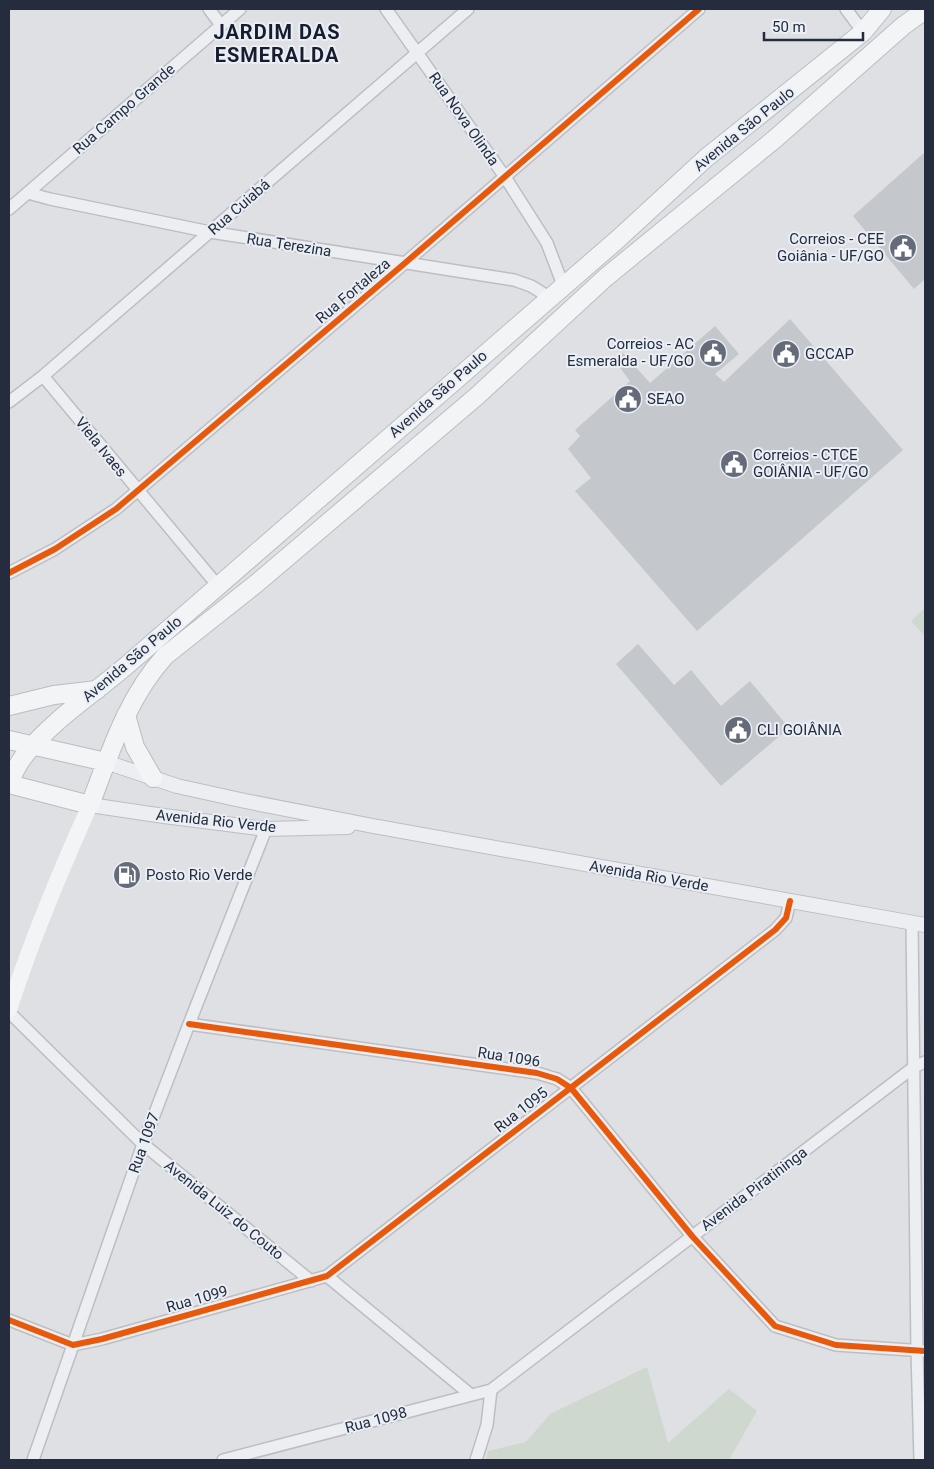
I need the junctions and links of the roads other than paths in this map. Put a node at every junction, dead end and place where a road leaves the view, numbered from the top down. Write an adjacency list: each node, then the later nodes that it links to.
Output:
1 (209, 9): 10 (street)
2 (240, 9): 10 (street, Rua Campo Grande)
3 (386, 9): 13 (street, Rua Nova Olinda)
4 (468, 9): 13 (street, Rua Cuiabá)
5 (699, 9): 14 (street, Rua Fortaleza)
6 (846, 9): 12 (street)
7 (915, 9): 11 (main road, Avenida São Paulo)
8 (925, 10): 11 (main road, Avenida São Paulo)
9 (882, 11): 12 (main road, Avenida São Paulo)
10 (221, 25): 15 (street, Rua Campo Grande)
11 (903, 26): 20 (main road, Avenida São Paulo)
12 (863, 32): 18 (main road, Avenida São Paulo)
13 (417, 53): 14 (street, Rua Nova Olinda); 17 (street, Rua Cuiabá)
14 (504, 177): 19 (street, Rua Fortaleza); 21 (street, Rua Nova Olinda)
15 (28, 193): 16 (street, Rua Campo Grande); 17 (street, Rua Terezina)
16 (9, 210)
17 (210, 232): 19 (street, Rua Terezina); 24 (street, Rua Cuiabá)
18 (618, 239): 20 (main road); 21 (main road, Avenida São Paulo)
19 (405, 263): 22 (street, Rua Terezina); 26 (street, Rua Fortaleza)
20 (605, 278): 23 (main road, Avenida São Paulo)
21 (563, 285): 22 (main road, Avenida São Paulo); 23 (main road)
22 (549, 297): 28 (main road, Avenida São Paulo)
23 (538, 339): 31 (main road, Avenida São Paulo)
24 (43, 376): 25 (street, Rua Cuiabá); 26 (street, Viela Ivaes)
25 (9, 402)
26 (137, 491): 27 (street, Rua Fortaleza); 28 (street, Viela Ivaes)
27 (9, 573)
28 (218, 586): 29 (main road, Avenida São Paulo)
29 (98, 690): 30 (main road); 33 (main road, Avenida São Paulo)
30 (9, 706)
31 (126, 715): 34 (main road, Avenida São Paulo); 35 (main road)
32 (9, 740): 33 (main road)
33 (33, 745): 34 (main road); 36 (main road, Avenida São Paulo)
34 (106, 762): 35 (street, Avenida Rio Verde); 37 (main road, Avenida São Paulo)
35 (153, 778): 38 (street, Avenida Rio Verde)
36 (9, 784): 37 (main road)
37 (90, 805): 39 (street, Avenida Rio Verde); 42 (main road)
38 (374, 826): 39 (street, Avenida Rio Verde); 40 (street, Avenida Rio Verde)
39 (266, 829): 43 (street, Rua 1097)
40 (790, 901): 41 (street, Avenida Rio Verde); 46 (street, Rua 1095)
41 (918, 924): 45 (street)
42 (9, 1012): 47 (street, Avenida Luiz do Couto)
43 (189, 1024): 46 (street, Rua 1096); 47 (street, Rua 1097)
44 (925, 1062): 45 (street, Avenida Piratininga)
45 (914, 1067): 48 (street, Avenida Piratininga); 53 (street)
46 (571, 1088): 48 (street, Rua 1096); 49 (street, Rua 1095)
47 (143, 1144): 50 (street, Avenida Luiz do Couto); 52 (street, Rua 1097)
48 (692, 1236): 53 (street, Rua 1096); 54 (street, Avenida Piratininga)
49 (327, 1276): 50 (street, Rua 1099); 56 (street)
50 (311, 1281): 52 (street, Rua 1099)
51 (9, 1320): 52 (street)
52 (73, 1345): 57 (street, Rua 1097)
53 (921, 1351): 60 (street)
54 (522, 1366): 55 (street, Rua 1098)
55 (491, 1390): 56 (street, Rua 1098); 59 (street)
56 (471, 1395): 58 (street, Rua 1098)
57 (33, 1460)
58 (223, 1460)
59 (476, 1460)
60 (920, 1460)

